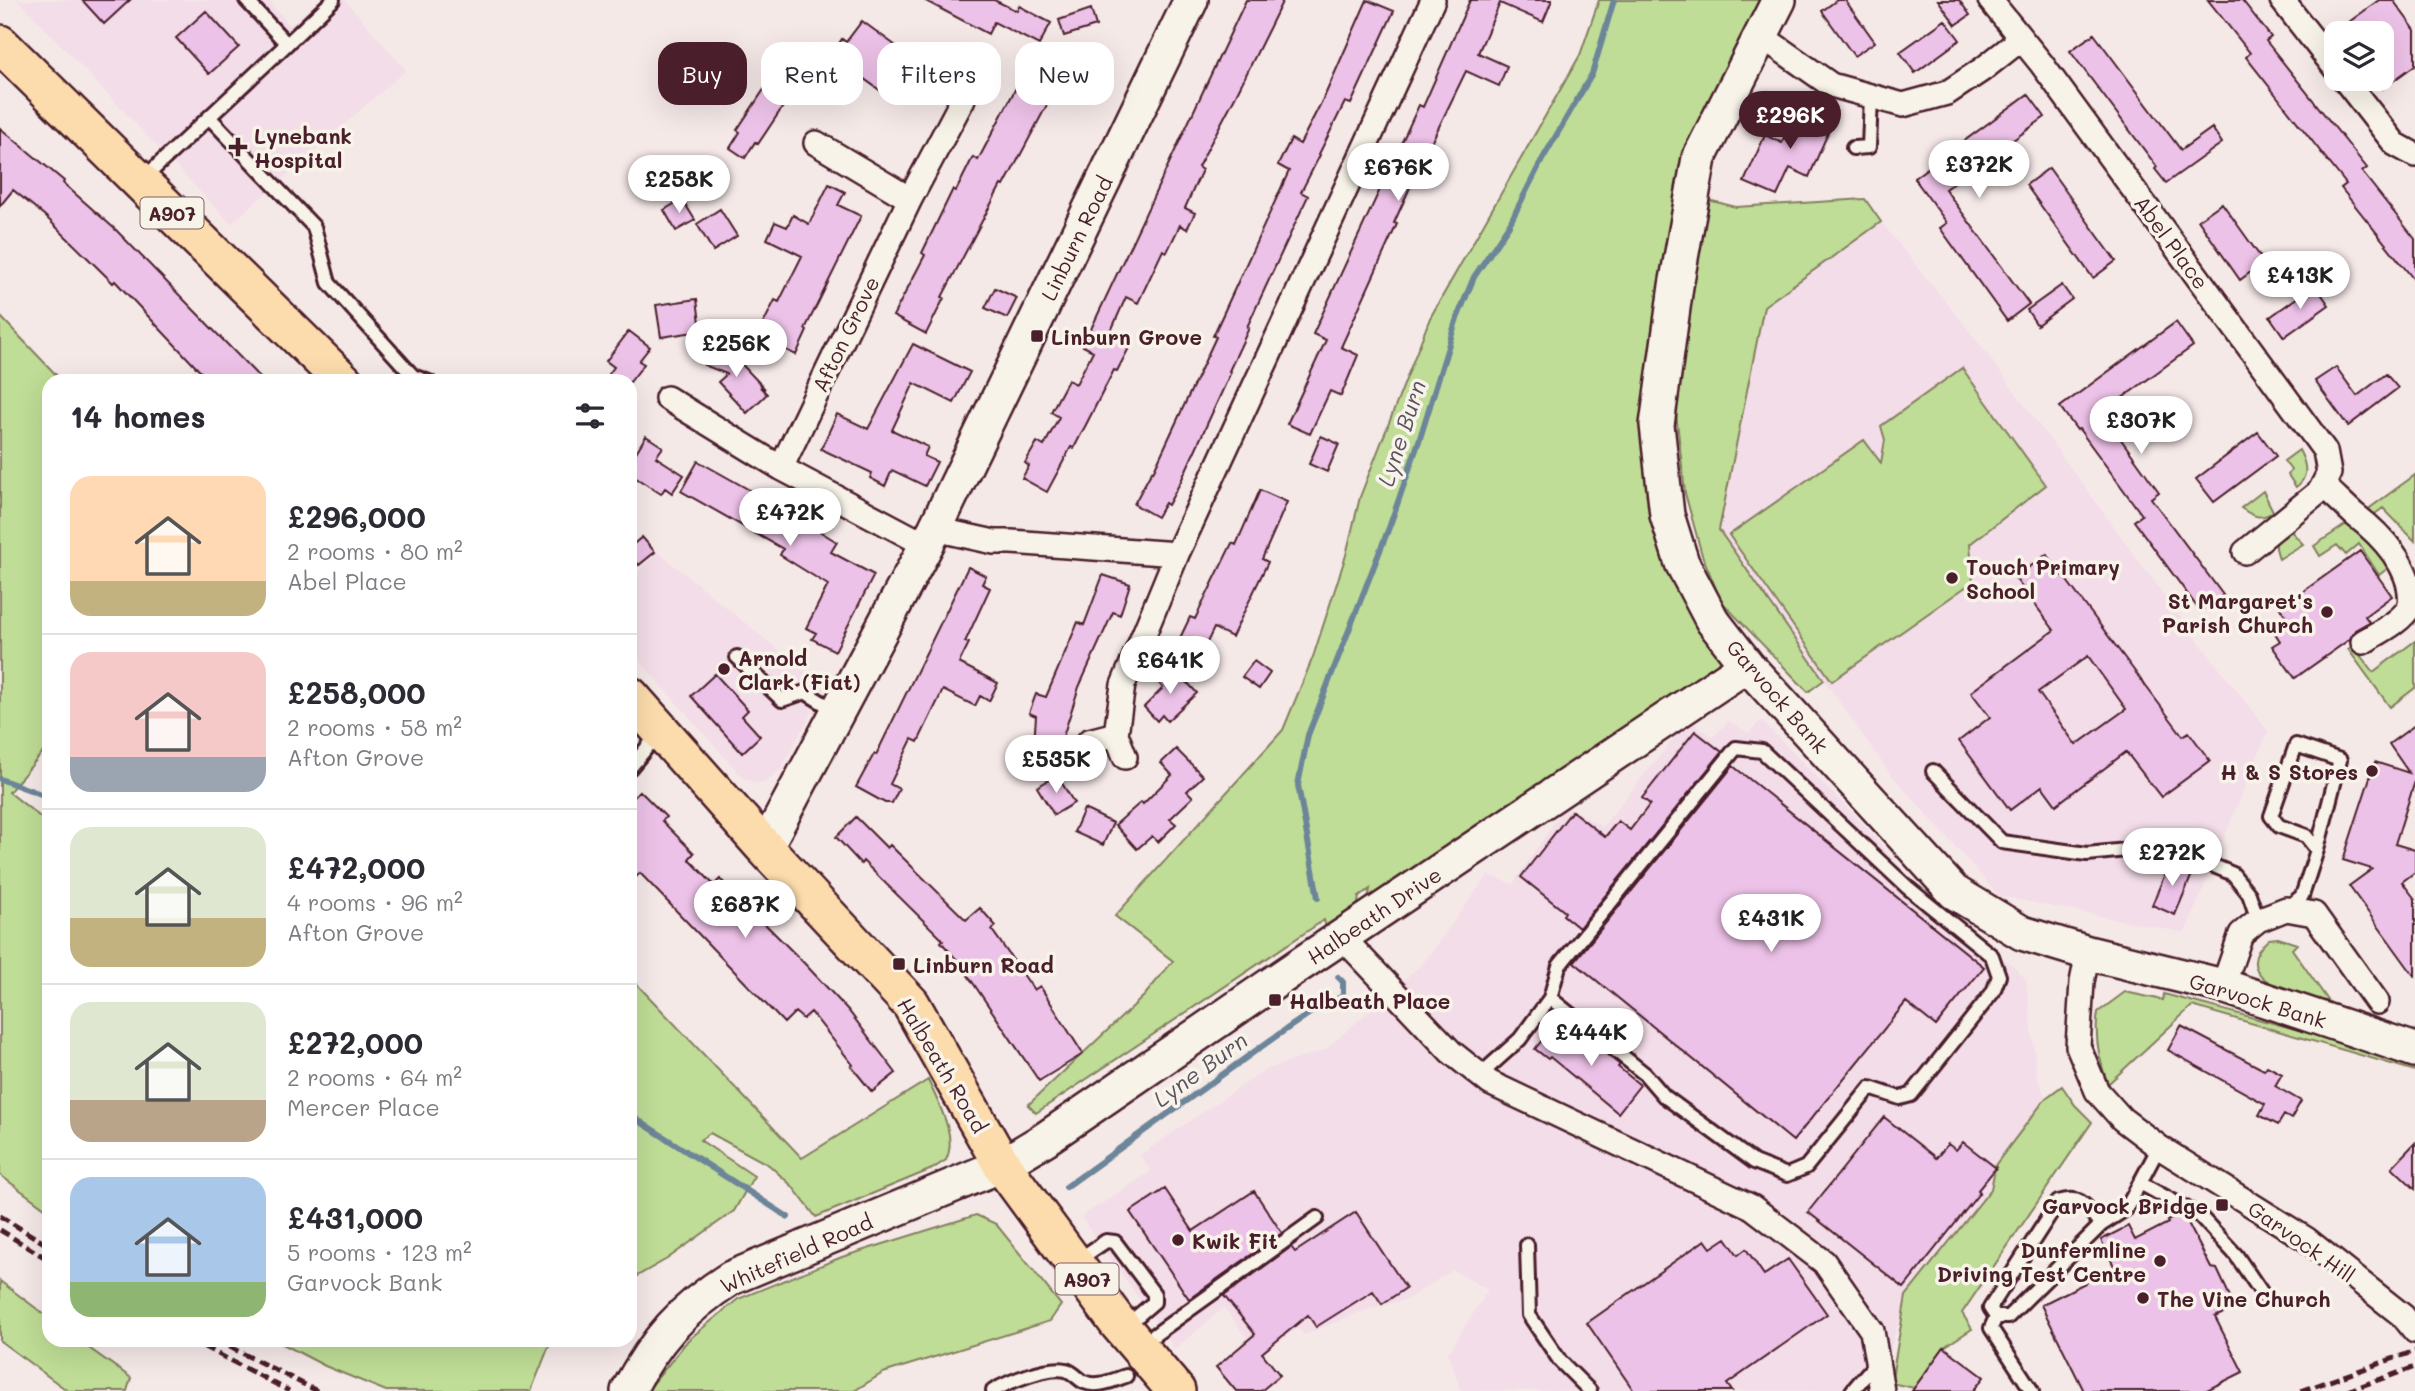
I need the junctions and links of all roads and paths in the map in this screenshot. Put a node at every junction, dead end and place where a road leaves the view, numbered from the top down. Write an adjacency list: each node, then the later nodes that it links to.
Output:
1 (246, 0): 11 (lane)
2 (333, 0): 11 (lane)
3 (1191, 0): 27 (street, Linburn Road)
4 (1433, 0): 29 (street)
5 (1779, 0): 8 (street, Garvock Bank)
6 (1990, 0): 9 (street, Abel Place)
7 (2282, 0): 12 (street)
8 (1760, 35): 14 (street); 32 (street, Garvock Bank)
9 (2021, 39): 14 (street); 26 (street, Abel Place)
10 (0, 44): 20 (main road, A907)
11 (287, 44): 16 (lane)
12 (2324, 54)
13 (2353, 91): 19 (street)
14 (1871, 96): 18 (lane)
15 (960, 105): 21 (street, Afton Grove)
16 (209, 117): 20 (lane); 23 (lane)
17 (816, 143): 21 (street)
18 (1853, 148)
19 (2415, 155)
20 (141, 181): 22 (main road, A907)
21 (910, 200): 25 (street, Afton Grove)
22 (336, 374)
23 (411, 374)
24 (667, 398): 25 (street)
25 (781, 468): 27 (street)
26 (2323, 485): 28 (street); 30 (street)
27 (930, 537): 29 (street); 34 (street, Linburn Road)
28 (2245, 552)
29 (1177, 554): 36 (street)
30 (2362, 642)
31 (737, 657): 34 (lane)
32 (1747, 666): 45 (street, Halbeath Drive); 46 (street, Garvock Bank)
33 (637, 704): 35 (main road, Halbeath Road / A907)
34 (836, 712): 41 (street, Linburn Road)
35 (661, 731): 39 (lane); 41 (main road, Halbeath Road / A907)
36 (1116, 734): 37 (street); 38 (street)
37 (1089, 741)
38 (1125, 757)
39 (637, 760)
40 (1933, 771): 44 (lane)
41 (765, 848): 53 (main road, Halbeath Road / A907)
42 (2318, 850): 42 (lane); 43 (lane)
43 (2286, 909): 44 (street); 49 (street)
44 (2258, 920): 47 (street)
45 (1342, 937): 51 (street); 53 (street, Halbeath Drive)
46 (2088, 953): 47 (street, Garvock Bank); 52 (street, Garvock Hill)
47 (2222, 986): 50 (street, Garvock Bank)
48 (1550, 998): 48 (lane); 51 (lane)
49 (2377, 1002)
50 (2415, 1050)
51 (1480, 1075): 62 (street)
52 (2159, 1147): 54 (lane); 60 (street, Garvock Hill)
53 (1002, 1165): 61 (main road, Halbeath Road / A907); 63 (street, Whitefield Road)
54 (2140, 1183): 56 (lane); 58 (lane)
55 (1317, 1218): 61 (lane)
56 (2101, 1225): 59 (lane); 59 (lane)
57 (1527, 1245): 67 (lane)
58 (2266, 1300)
59 (1996, 1317): 70 (lane)
60 (2409, 1324)
61 (1134, 1356): 64 (lane); 65 (lane); 66 (main road, Halbeath Road / A907)
62 (1877, 1362): 68 (lane); 69 (street)
63 (628, 1391)
64 (993, 1391)
65 (1113, 1391)
66 (1176, 1391)
67 (1590, 1391)
68 (1852, 1391)
69 (1882, 1391)
70 (2032, 1391)

